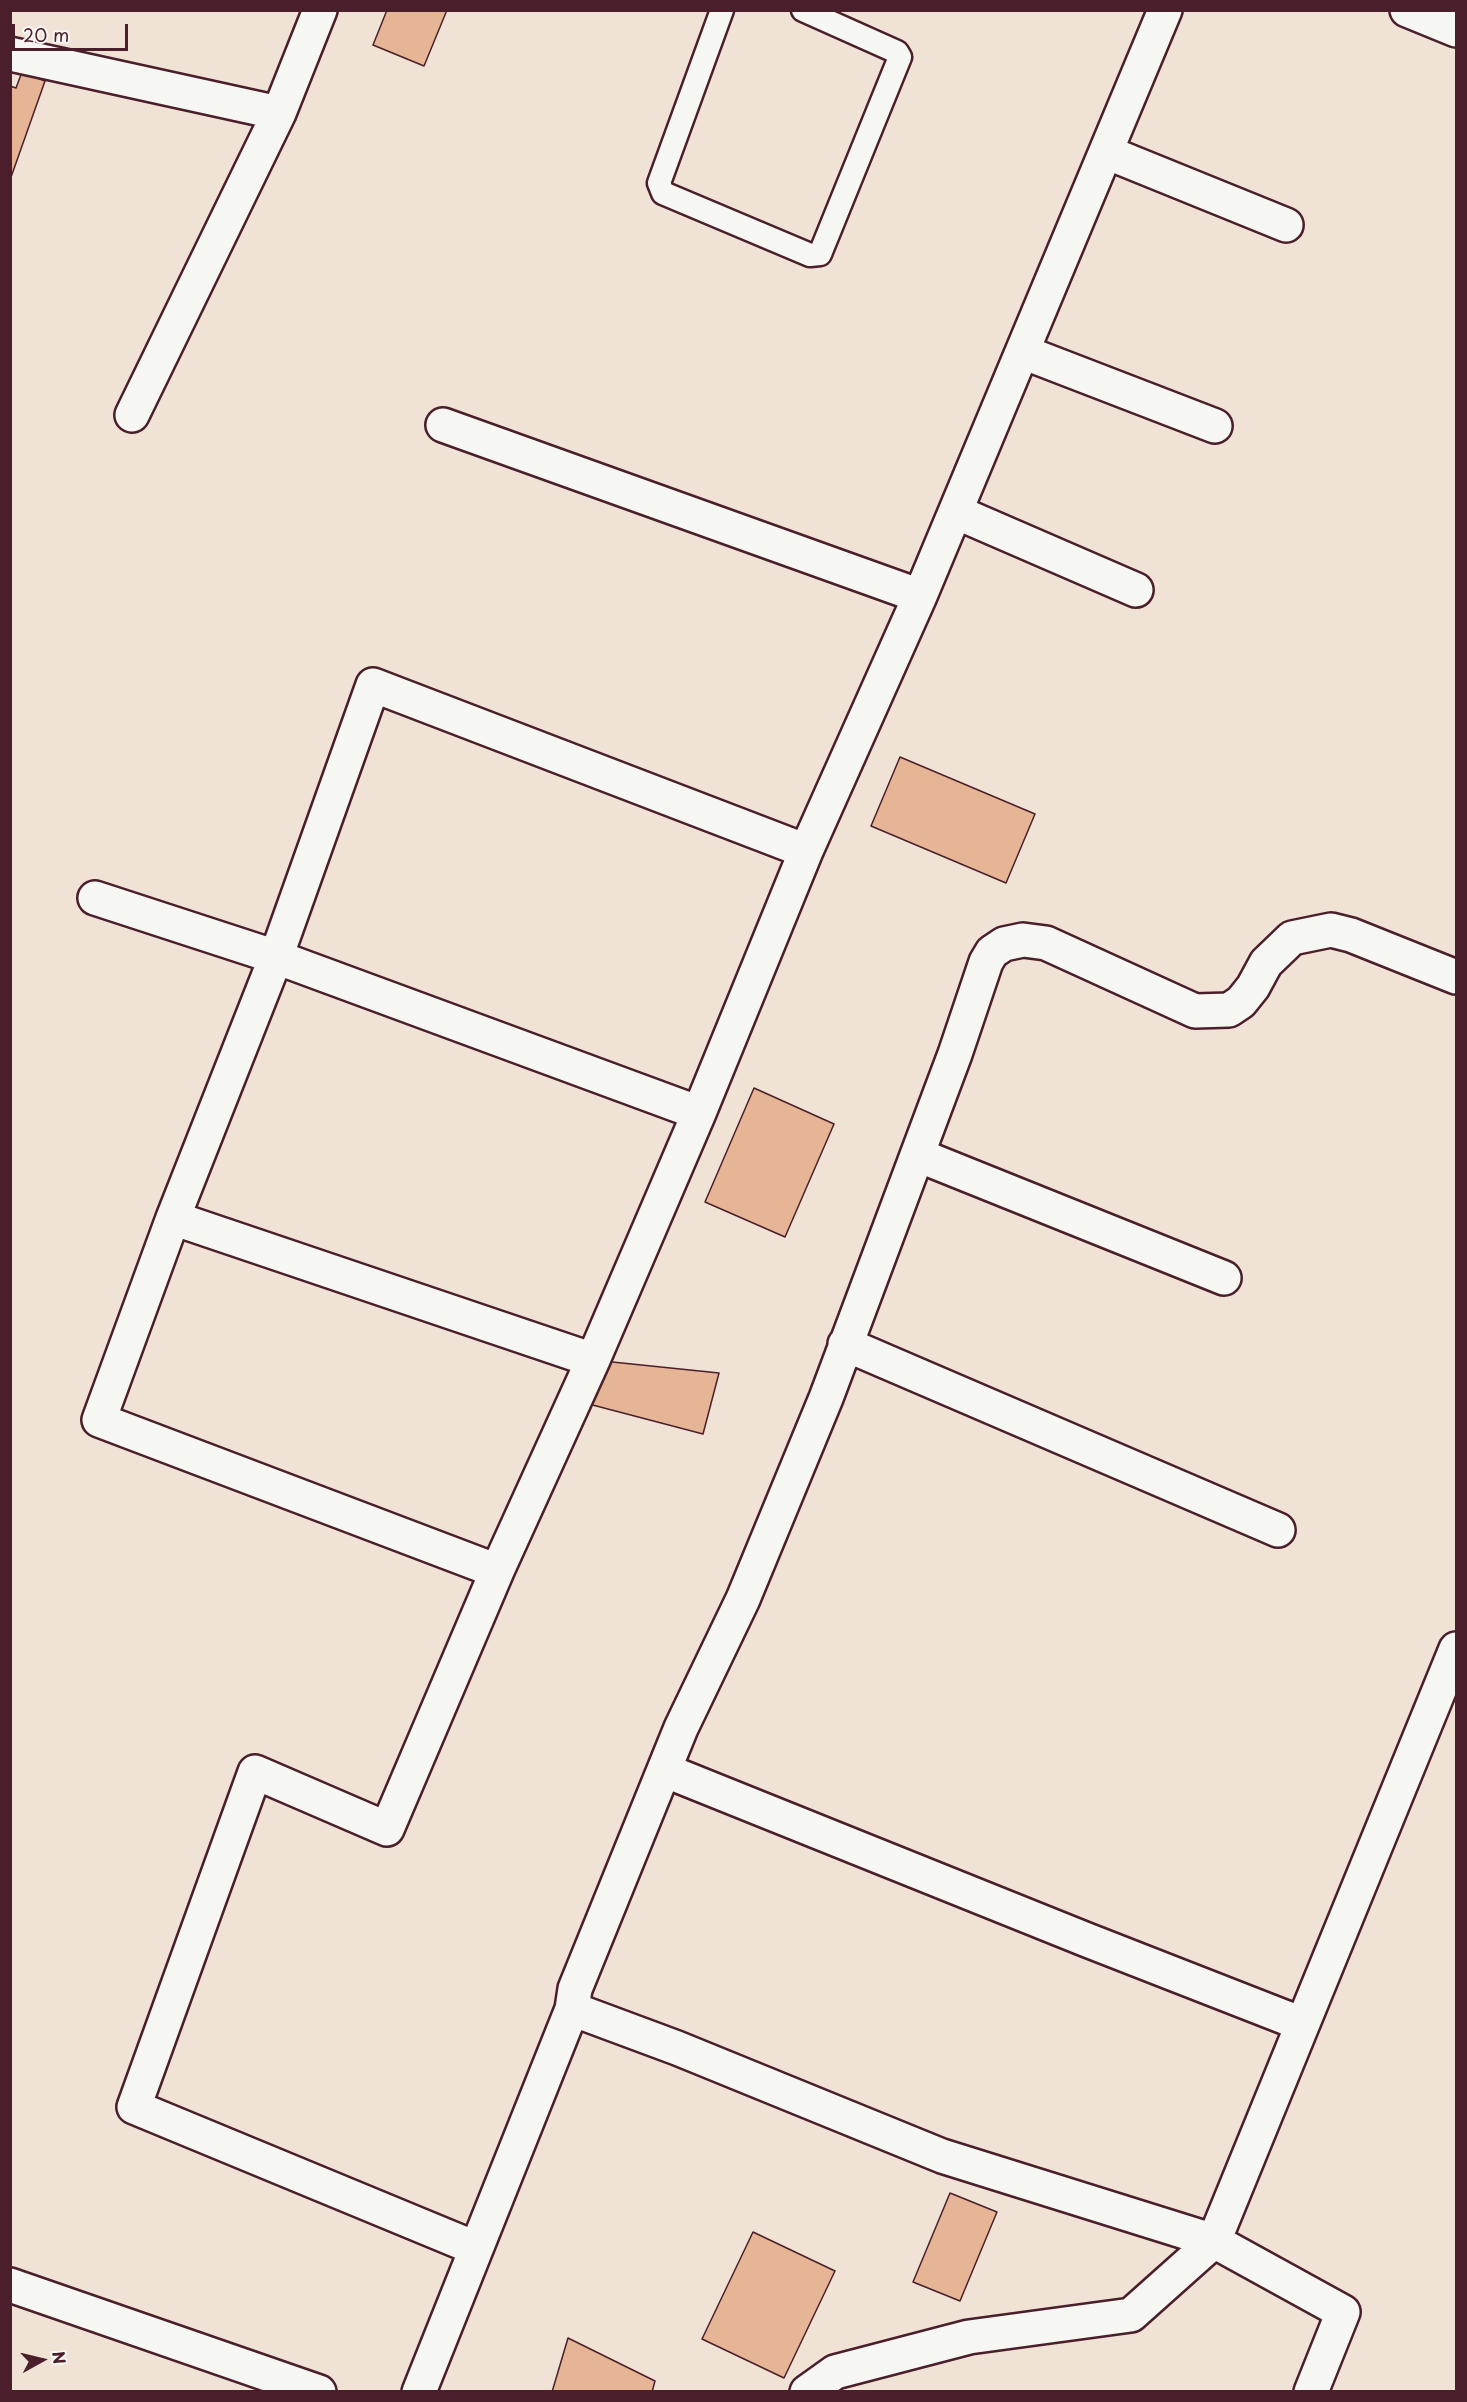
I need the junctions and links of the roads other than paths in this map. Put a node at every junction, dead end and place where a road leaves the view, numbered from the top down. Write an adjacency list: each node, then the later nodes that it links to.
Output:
1 (320, 10): 8 (street)
2 (722, 10): 3 (lane)
3 (803, 10)
4 (1165, 10): 9 (street)
5 (1407, 10): 6 (street)
6 (1456, 30)
7 (10, 54): 8 (street)
8 (279, 113): 12 (street)
9 (1106, 152): 10 (street); 11 (street)
10 (1286, 225)
11 (1023, 352): 14 (street); 15 (street)
12 (132, 415)
13 (443, 425): 17 (street)
14 (1215, 426)
15 (956, 512): 16 (street); 17 (street)
16 (1136, 590)
17 (920, 596): 18 (street)
18 (806, 851): 20 (street); 22 (street)
19 (95, 898): 20 (street)
20 (276, 957): 22 (street); 24 (street)
21 (1456, 977): 23 (street)
22 (699, 1113): 27 (street)
23 (918, 1155): 25 (street); 26 (street)
24 (173, 1218): 27 (street); 29 (street)
25 (1224, 1278)
26 (845, 1344): 28 (street); 31 (street)
27 (593, 1360): 29 (street)
28 (1278, 1530)
29 (497, 1571): 35 (street)
30 (1456, 1649): 33 (street)
31 (664, 1770): 32 (street); 33 (street)
32 (572, 2009): 34 (street); 35 (street)
33 (1302, 2024): 34 (street)
34 (1214, 2241): 39 (street); 40 (street)
35 (475, 2248): 38 (street)
36 (10, 2285): 37 (street)
37 (319, 2391)
38 (419, 2391)
39 (807, 2391)
40 (1311, 2391)

